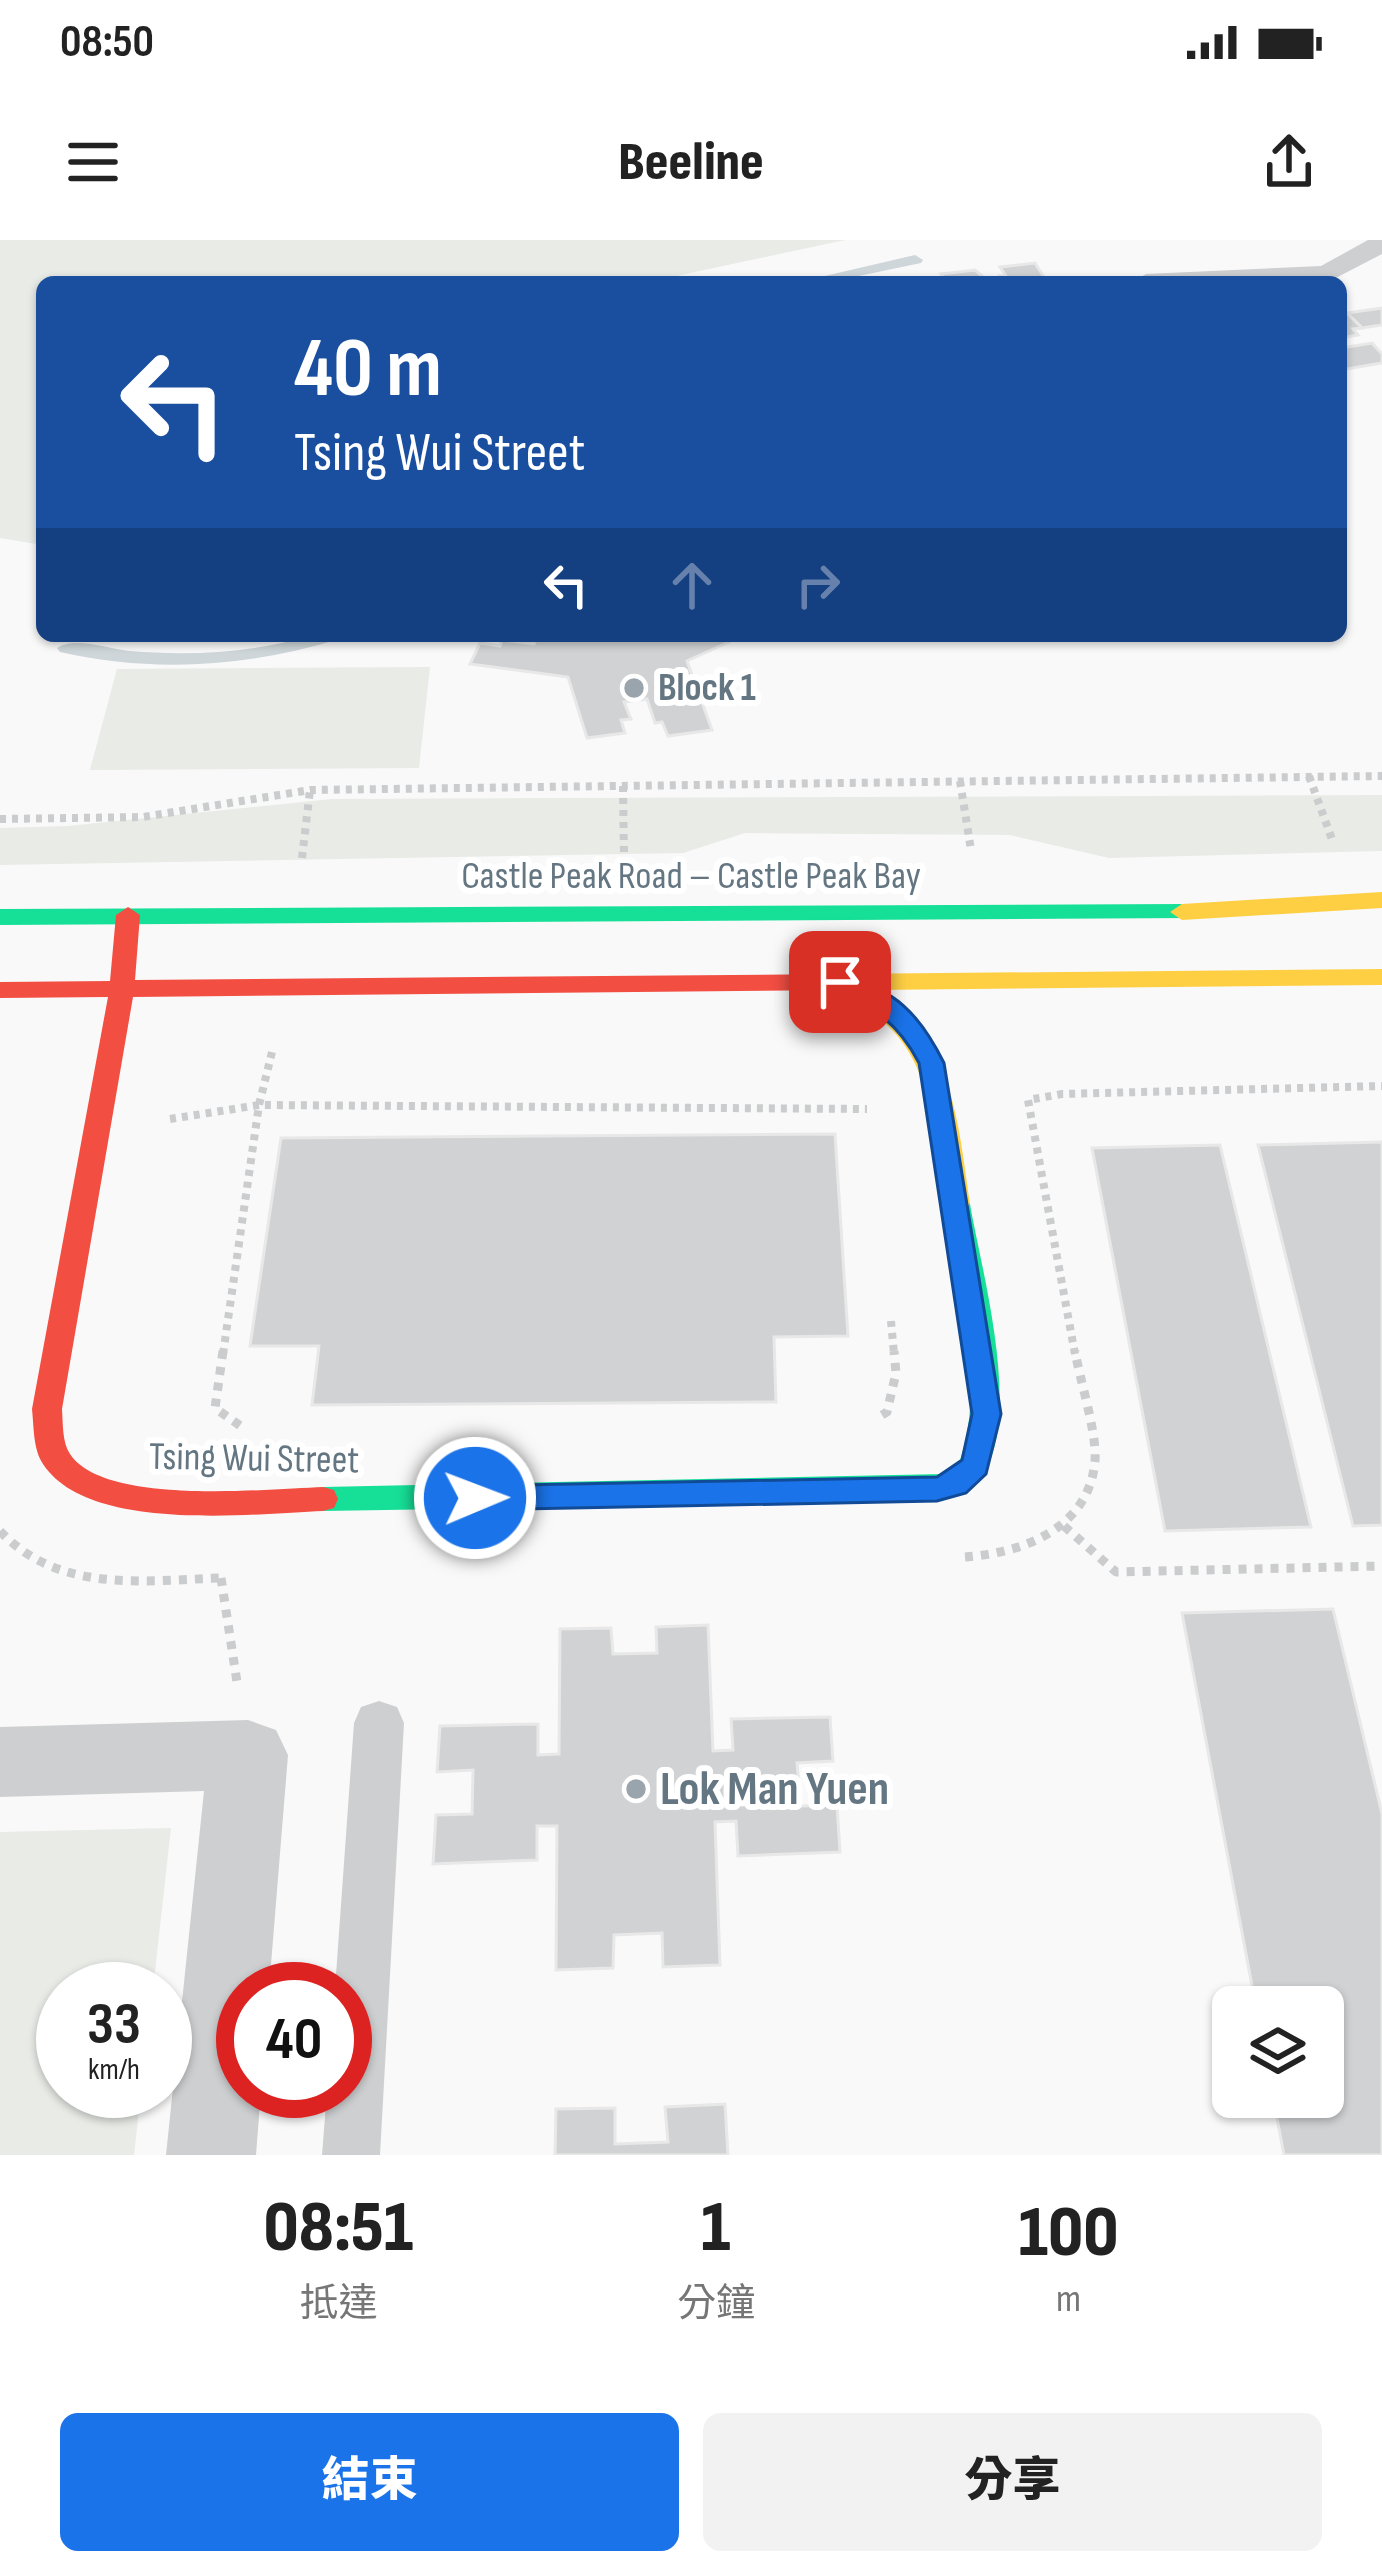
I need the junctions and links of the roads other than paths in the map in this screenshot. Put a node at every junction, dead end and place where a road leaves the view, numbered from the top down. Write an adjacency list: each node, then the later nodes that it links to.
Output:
1 (1382, 243): 2 (lane)
2 (1282, 276)
3 (1382, 900): 4 (main road, Castle Peak Road – Castle Peak Bay)
4 (128, 915): 5 (main road, Castle Peak Road – Castle Peak Bay); 8 (main road, Tsing Wui Street)
5 (0, 917)
6 (1382, 976): 7 (main road)
7 (840, 982): 8 (main road); 8 (main road, Tsing Wui Street)
8 (122, 989): 9 (main road)
9 (0, 990)
10 (379, 1723): 13 (lane)
11 (0, 1762): 12 (street)
12 (211, 2155)
13 (350, 2155)

